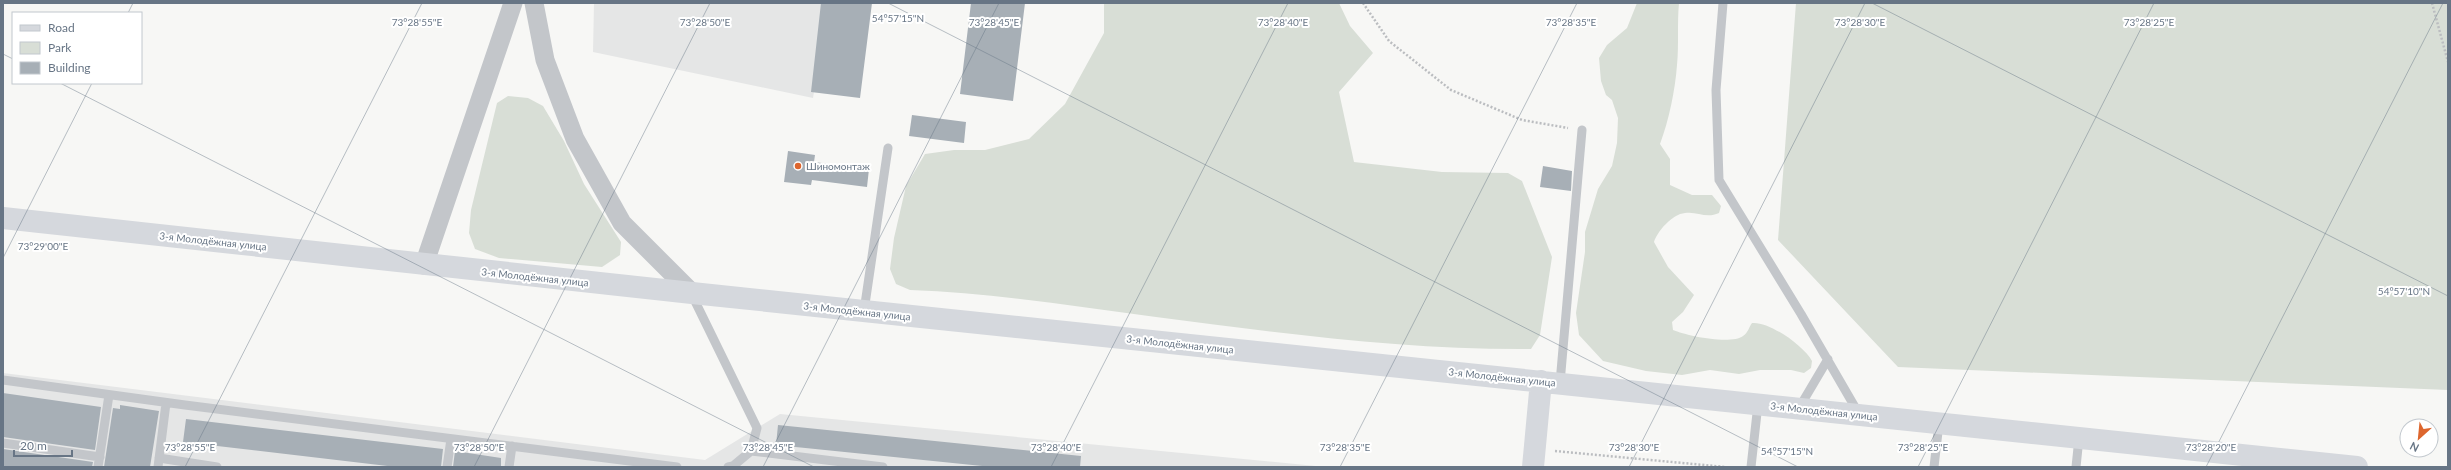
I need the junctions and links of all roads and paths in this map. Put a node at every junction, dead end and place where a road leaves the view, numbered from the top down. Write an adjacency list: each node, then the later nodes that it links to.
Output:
1 (513, 3): 10 (street)
2 (534, 3): 11 (street)
3 (1363, 3): 7 (path)
4 (1723, 3): 13 (lane)
5 (2432, 3): 6 (path)
6 (2448, 62)
7 (1582, 130): 15 (lane)
8 (888, 148): 12 (lane)
9 (3, 218): 10 (main road, 3-я Молодёжная улица)
10 (424, 265): 11 (main road, 3-я Молодёжная улица)
11 (692, 294): 12 (main road, 3-я Молодёжная улица); 26 (lane)
12 (864, 311): 15 (main road, 3-я Молодёжная улица)
13 (1828, 359): 19 (lane); 20 (lane)
14 (3, 380): 16 (lane)
15 (1550, 382): 18 (main road, 3-я Молодёжная улица); 28 (main road)
16 (110, 395): 17 (lane); 27 (lane)
17 (166, 403): 23 (lane); 29 (lane)
18 (1758, 404): 19 (main road, 3-я Молодёжная улица); 39 (lane)
19 (1799, 408): 20 (main road, 3-я Молодёжная улица)
20 (1859, 415): 21 (main road, 3-я Молодёжная улица)
21 (1939, 423): 22 (main road, 3-я Молодёжная улица); 40 (lane)
22 (2079, 438): 41 (lane); 42 (main road, 3-я Молодёжная улица)
23 (451, 439): 25 (lane); 33 (lane)
24 (3, 443): 27 (lane)
25 (512, 446): 30 (lane); 34 (lane)
26 (752, 451): 36 (lane); 37 (lane)
27 (100, 457): 31 (lane)
28 (1533, 458): 38 (path)
29 (159, 463): 32 (lane)
30 (632, 464): 35 (lane)
31 (98, 467)
32 (217, 467)
33 (447, 467)
34 (509, 467)
35 (677, 467)
36 (728, 467)
37 (883, 467)
38 (1725, 467)
39 (1750, 467)
40 (1934, 467)
41 (2076, 467)
42 (2356, 467)

